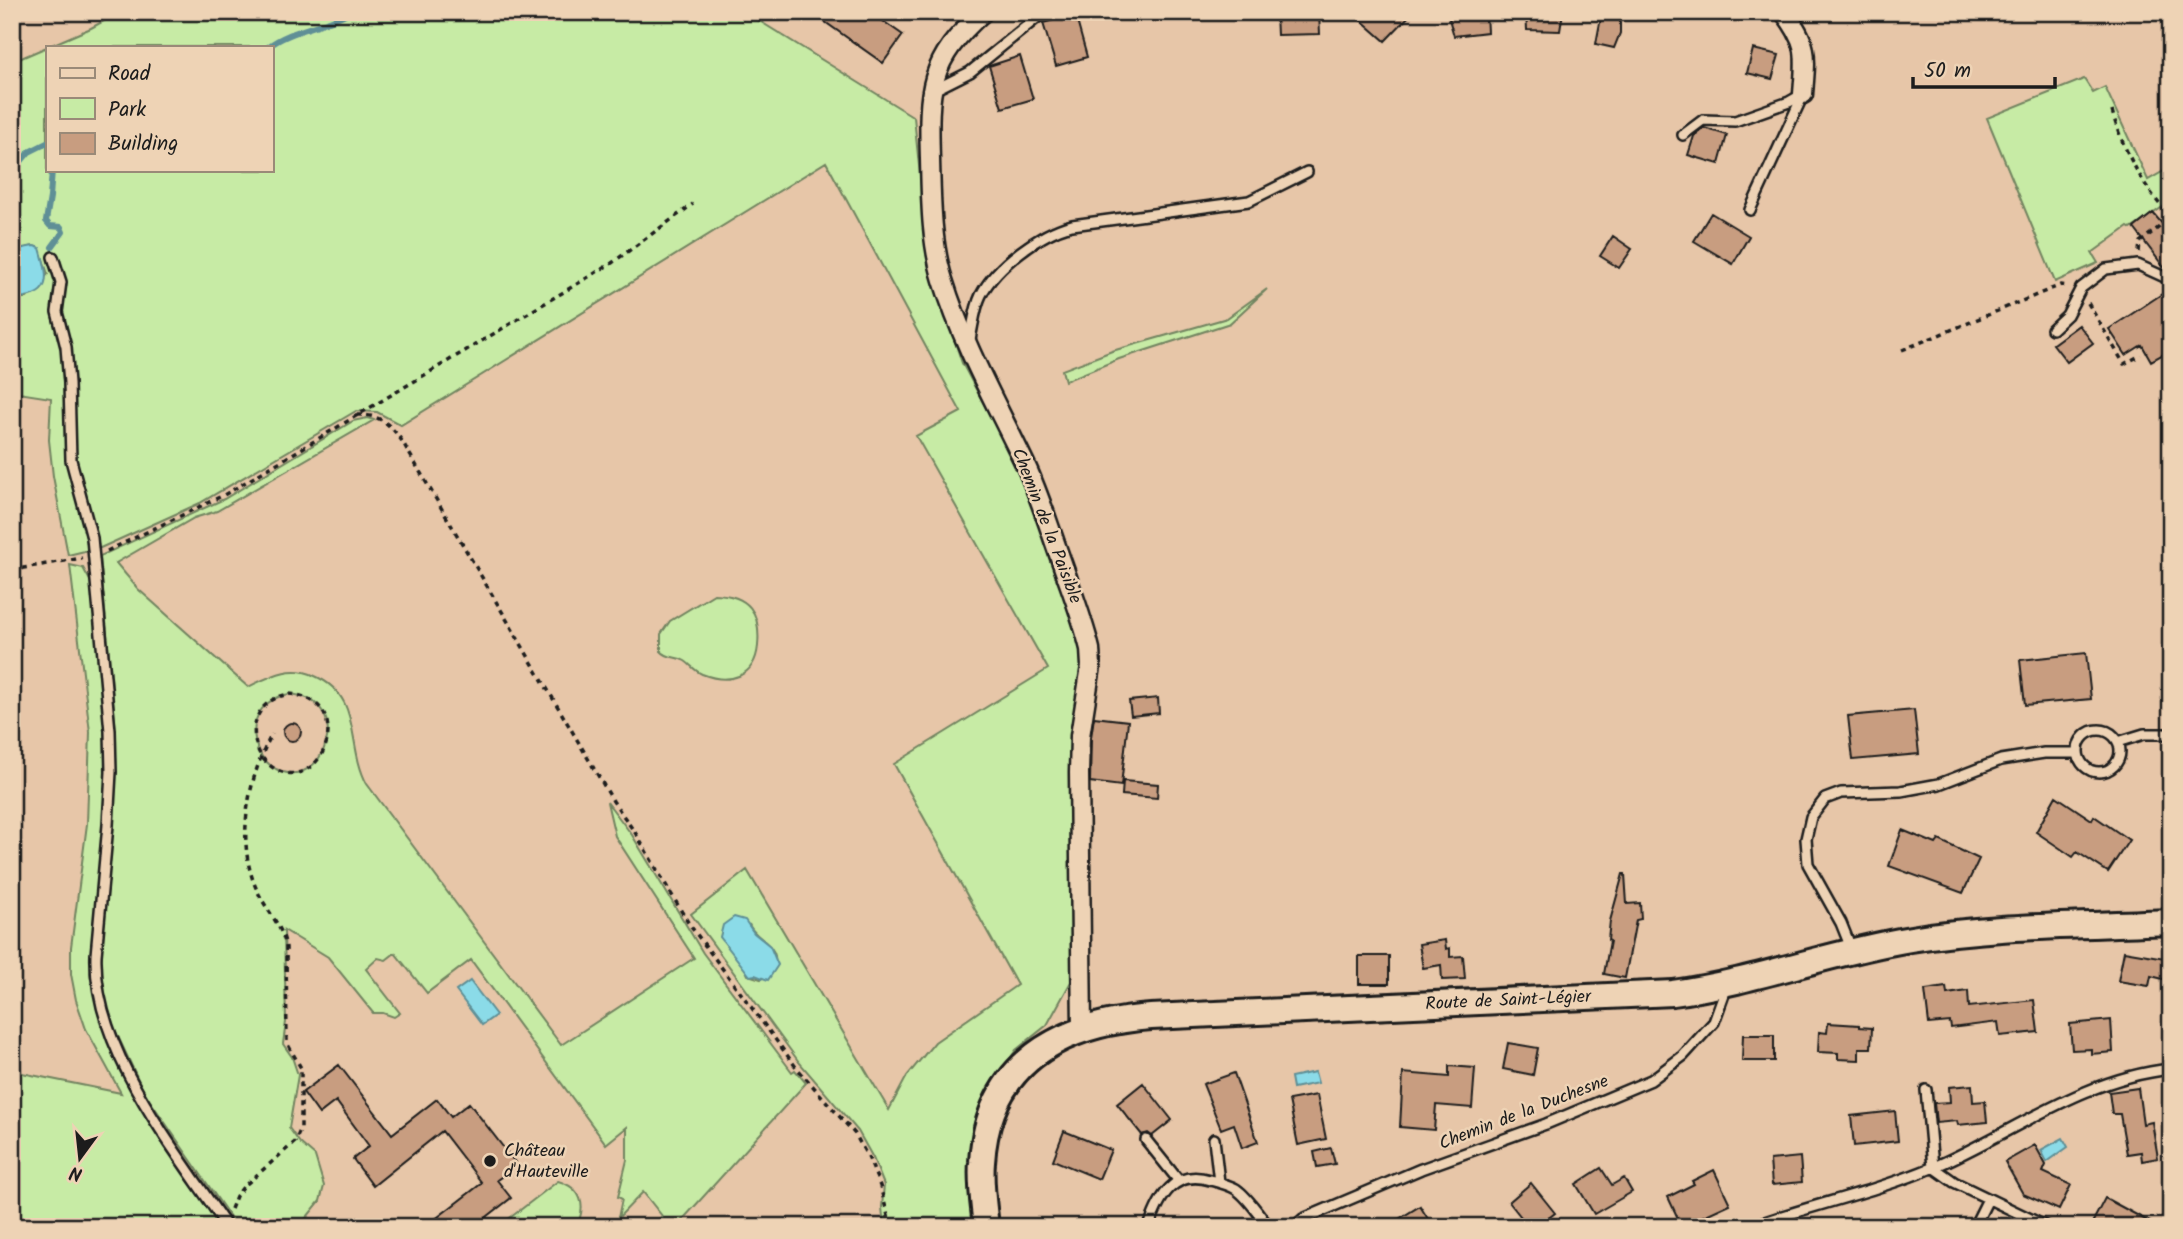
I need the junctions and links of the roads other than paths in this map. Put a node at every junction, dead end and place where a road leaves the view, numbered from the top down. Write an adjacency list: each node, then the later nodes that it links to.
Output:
1 (984, 12): 5 (street, Chemin de la Paisible)
2 (1044, 12): 5 (lane)
3 (1784, 12): 4 (street)
4 (1803, 94): 6 (lane); 8 (lane)
5 (929, 100): 12 (street, Chemin de la Paisible)
6 (1683, 135)
7 (1307, 172): 12 (lane)
8 (1751, 210)
9 (53, 257): 28 (lane)
10 (2171, 280): 11 (lane)
11 (2052, 329)
12 (967, 348): 19 (street, Chemin de la Paisible)
13 (2171, 734): 14 (lane)
14 (2118, 742): 15 (lane); 15 (lane)
15 (2078, 753): 17 (lane)
16 (2171, 922): 17 (main road, Route de Saint-Légier)
17 (1853, 952): 18 (main road, Route de Saint-Légier)
18 (1727, 984): 19 (main road, Route de Saint-Légier); 32 (lane, Chemin de la Duchesne)
19 (1082, 1029): 29 (main road, Route de Saint-Légier)
20 (2171, 1069): 24 (lane)
21 (1926, 1090): 24 (lane)
22 (1214, 1139): 26 (lane)
23 (1146, 1140): 25 (lane)
24 (1933, 1167): 27 (lane); 33 (lane)
25 (1179, 1181): 26 (lane); 30 (lane)
26 (1219, 1182): 31 (lane)
27 (1988, 1199): 34 (lane); 35 (lane)
28 (227, 1227)
29 (986, 1227)
30 (1149, 1227)
31 (1269, 1227)
32 (1294, 1227)
33 (1750, 1227)
34 (1974, 1227)
35 (2047, 1227)

